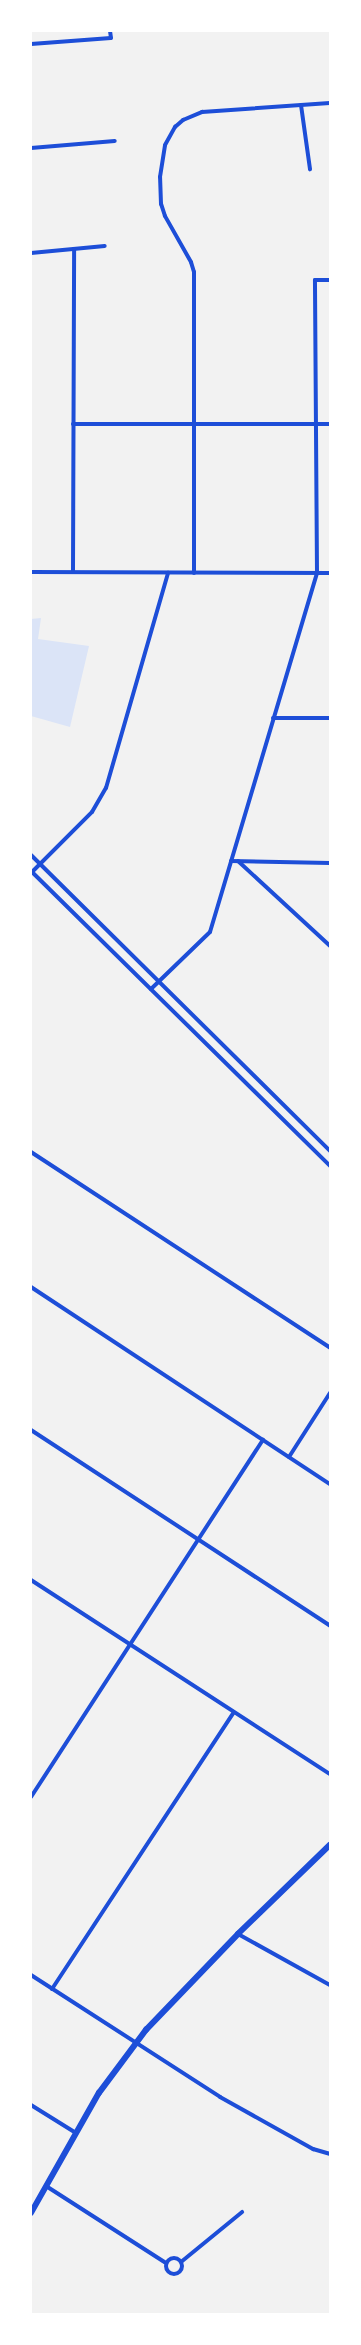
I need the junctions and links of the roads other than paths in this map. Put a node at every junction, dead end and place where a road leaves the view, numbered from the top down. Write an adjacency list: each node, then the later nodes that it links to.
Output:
1 (110, 31): 2 (street)
2 (31, 44)
3 (330, 103): 4 (street)
4 (301, 105): 7 (street); 13 (street)
5 (116, 141): 6 (street)
6 (31, 148)
7 (310, 169)
8 (105, 246): 9 (street)
9 (74, 249): 10 (street); 12 (street)
10 (31, 252)
11 (330, 280): 14 (street)
12 (73, 424): 13 (street); 16 (street)
13 (194, 424): 14 (street); 19 (street)
14 (316, 424): 15 (street); 20 (street)
15 (330, 424)
16 (73, 571): 17 (street); 18 (street)
17 (31, 572)
18 (168, 573): 19 (street); 28 (street)
19 (194, 573): 20 (street)
20 (317, 573): 21 (street); 22 (street)
21 (330, 573)
22 (273, 718): 23 (street); 25 (street)
23 (330, 718)
24 (31, 855): 28 (street)
25 (231, 861): 26 (street); 31 (street)
26 (238, 861): 27 (street); 30 (street)
27 (330, 863)
28 (40, 864): 29 (street); 31 (street)
29 (32, 872): 32 (street)
30 (330, 946)
31 (158, 981): 32 (street); 33 (street)
32 (151, 989): 35 (street)
33 (330, 1151)
34 (31, 1152): 37 (street)
35 (330, 1166)
36 (31, 1288): 40 (street)
37 (330, 1348)
38 (330, 1393): 41 (street)
39 (31, 1430): 43 (street)
40 (262, 1440): 41 (street); 43 (street)
41 (290, 1457): 42 (street)
42 (330, 1484)
43 (198, 1540): 45 (street); 46 (street)
44 (31, 1580): 46 (street)
45 (330, 1626)
46 (131, 1644): 47 (street); 49 (street)
47 (234, 1712): 48 (street); 54 (street)
48 (330, 1774)
49 (31, 1797)
50 (330, 1845): 51 (street)
51 (238, 1934): 53 (street); 55 (street)
52 (31, 1975): 54 (street)
53 (330, 1985)
54 (52, 1989): 55 (street)
55 (135, 2044): 57 (street); 58 (street)
56 (31, 2105): 57 (street)
57 (76, 2134): 59 (street)
58 (330, 2154)
59 (46, 2186): 61 (street); 63 (street)
60 (242, 2212): 62 (street)
61 (31, 2213)
62 (181, 2262): 63 (street); 63 (street)
63 (166, 2263)

